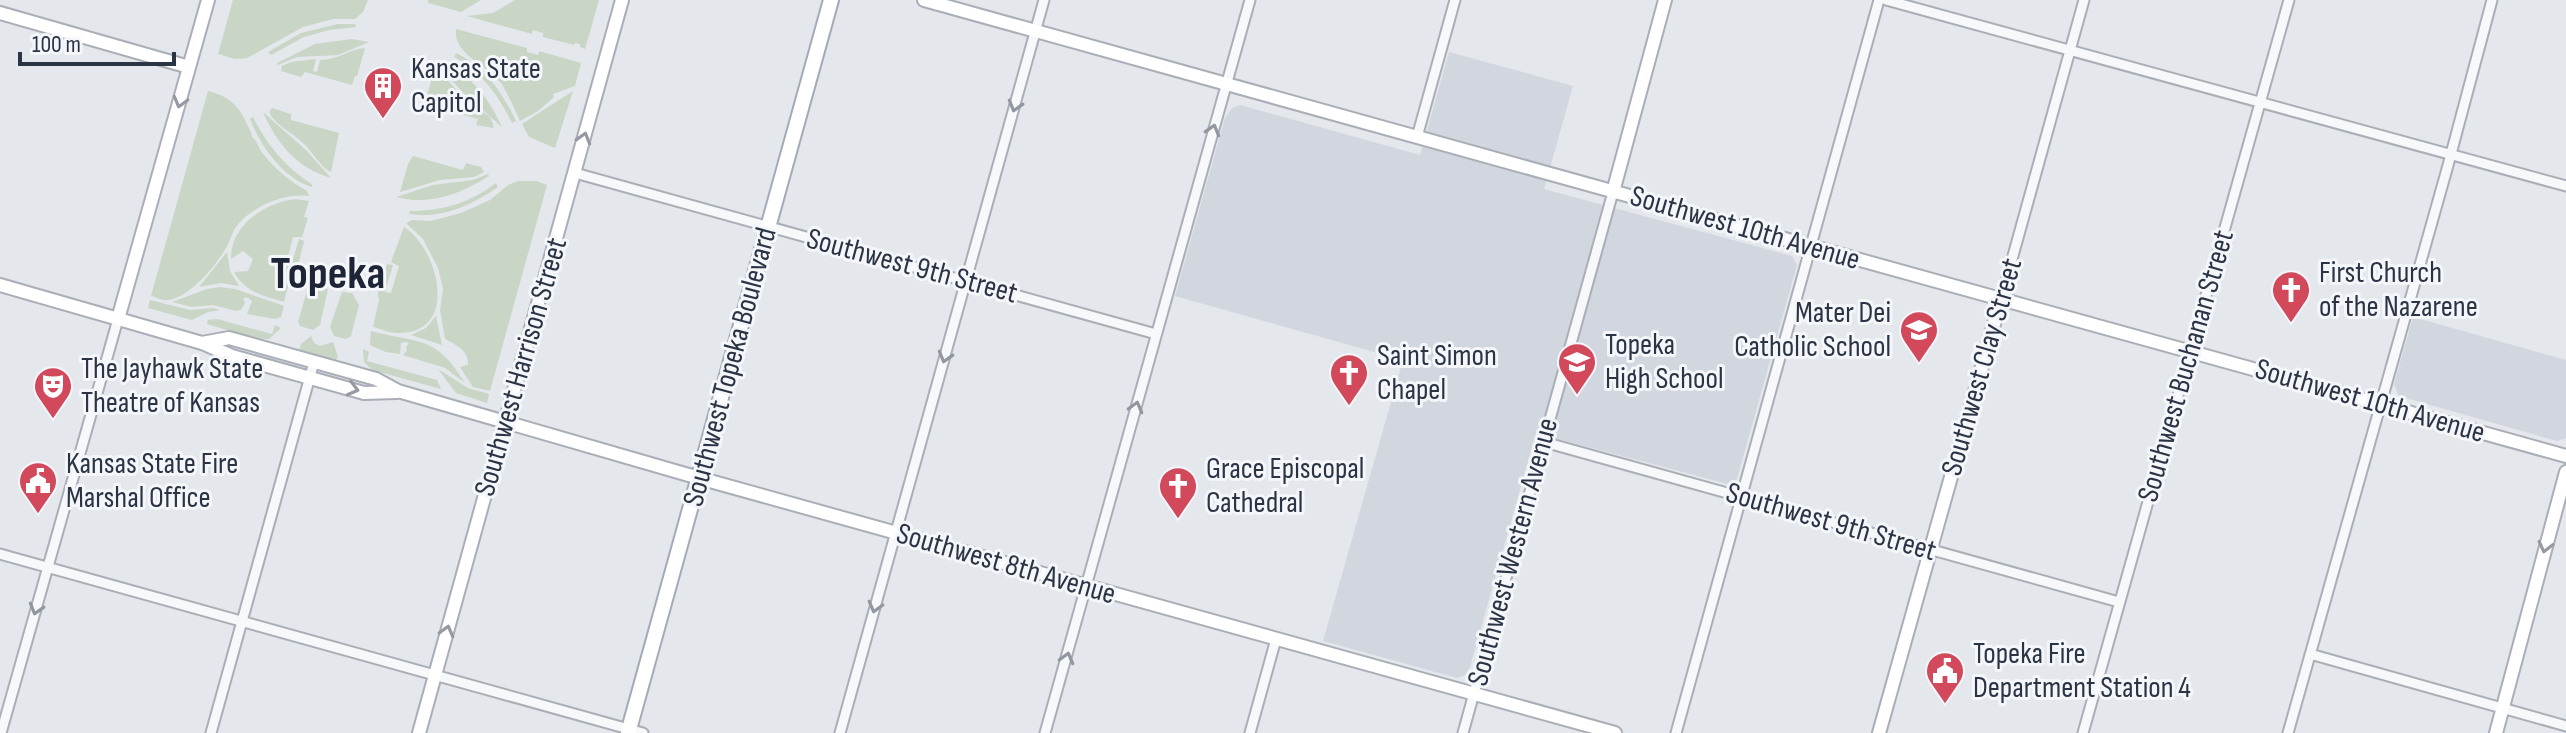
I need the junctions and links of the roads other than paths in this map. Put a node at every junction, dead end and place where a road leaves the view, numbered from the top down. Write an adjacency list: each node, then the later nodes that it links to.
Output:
1 (208, 0): 17 (main road)
2 (622, 0): 22 (main road, Southwest Harrison Street, one-way to 2)
3 (831, 0): 25 (main road, Southwest Topeka Boulevard)
4 (924, 0): 15 (main road, Southwest 10th Avenue)
5 (1044, 0): 15 (street)
6 (1250, 0): 18 (street)
7 (1455, 0): 20 (street)
8 (1665, 0): 24 (main road, Southwest Western Avenue)
9 (1879, 0): 26 (street)
10 (1886, 0): 16 (street)
11 (2084, 0): 16 (street, Southwest Clay Street)
12 (2289, 0): 19 (street, Southwest Buchanan Street)
13 (2492, 0): 21 (street)
14 (0, 13): 17 (main road)
15 (1036, 31): 18 (main road, Southwest 10th Avenue); 27 (street, one-way to 27)
16 (2070, 50): 19 (street); 29 (street, Southwest Clay Street)
17 (189, 67): 30 (main road, one-way to 30)
18 (1226, 84): 20 (main road, Southwest 10th Avenue); 31 (street, one-way to 18)
19 (2260, 102): 21 (street); 33 (street, Southwest Buchanan Street)
20 (1417, 137): 24 (main road, Southwest 10th Avenue)
21 (2451, 155): 23 (street); 37 (street)
22 (575, 173): 25 (street, Southwest 9th Street); 38 (main road, Southwest Harrison Street)
23 (2566, 186)
24 (1613, 192): 26 (main road, Southwest 10th Avenue); 39 (street, Southwest Western Avenue)
25 (768, 227): 27 (street, Southwest 9th Street); 42 (main road, Southwest Topeka Boulevard)
26 (1811, 246): 29 (main road, Southwest 10th Avenue); 43 (street)
27 (966, 280): 31 (street, Southwest 9th Street); 44 (street, one-way to 44)
28 (0, 285): 30 (main road, Southwest 8th Avenue)
29 (2001, 299): 33 (main road, Southwest 10th Avenue); 45 (main road, Southwest Clay Street)
30 (118, 319): 32 (main road, Southwest 8th Avenue); 47 (street)
31 (1156, 334): 48 (street, one-way to 31)
32 (202, 343): 34 (main road, Southwest 8th Avenue); 35 (main road, Southwest 8th Avenue)
33 (2191, 352): 37 (main road, Southwest 10th Avenue); 49 (street, Southwest Buchanan Street)
34 (314, 362): 35 (street); 36 (main road, Southwest 8th Avenue)
35 (310, 378): 36 (main road, Southwest 8th Avenue, one-way to 36); 50 (street)
36 (398, 391): 38 (main road, Southwest 8th Avenue)
37 (2381, 404): 40 (main road, Southwest 10th Avenue); 52 (street)
38 (505, 422): 42 (main road, Southwest 8th Avenue); 53 (main road, Southwest Harrison Street, one-way to 38)
39 (1544, 442): 43 (street, Southwest 9th Street); 54 (street, Southwest Western Avenue)
40 (2566, 456)
41 (2566, 472): 55 (main road, one-way to 55)
42 (699, 478): 44 (main road, Southwest 8th Avenue); 57 (main road, Southwest Topeka Boulevard)
43 (1740, 497): 45 (street, Southwest 9th Street); 66 (street)
44 (896, 533): 48 (main road, Southwest 8th Avenue); 61 (street, one-way to 61)
45 (1931, 550): 49 (street, Southwest 9th Street); 67 (main road, Southwest Clay Street)
46 (0, 554): 47 (street)
47 (48, 567): 50 (street); 58 (street, one-way to 58)
48 (1086, 586): 51 (main road, Southwest 8th Avenue); 62 (street, one-way to 48)
49 (2119, 602): 68 (street, Southwest Buchanan Street)
50 (242, 621): 53 (street); 59 (street)
51 (1276, 639): 54 (main road, Southwest 8th Avenue); 63 (street)
52 (2310, 654): 55 (street); 69 (street)
53 (435, 675): 57 (street); 60 (main road, Southwest Harrison Street)
54 (1474, 693): 64 (street, Southwest Western Avenue); 65 (main road, Southwest 8th Avenue)
55 (2503, 709): 56 (street); 70 (main road)
56 (2566, 726)
57 (634, 732)
58 (1, 733)
59 (211, 733)
60 (419, 733)
61 (840, 733)
62 (1045, 733)
63 (1250, 733)
64 (1463, 733)
65 (1615, 733)
66 (1676, 733)
67 (1879, 733)
68 (2083, 733)
69 (2288, 733)
70 (2496, 733)

